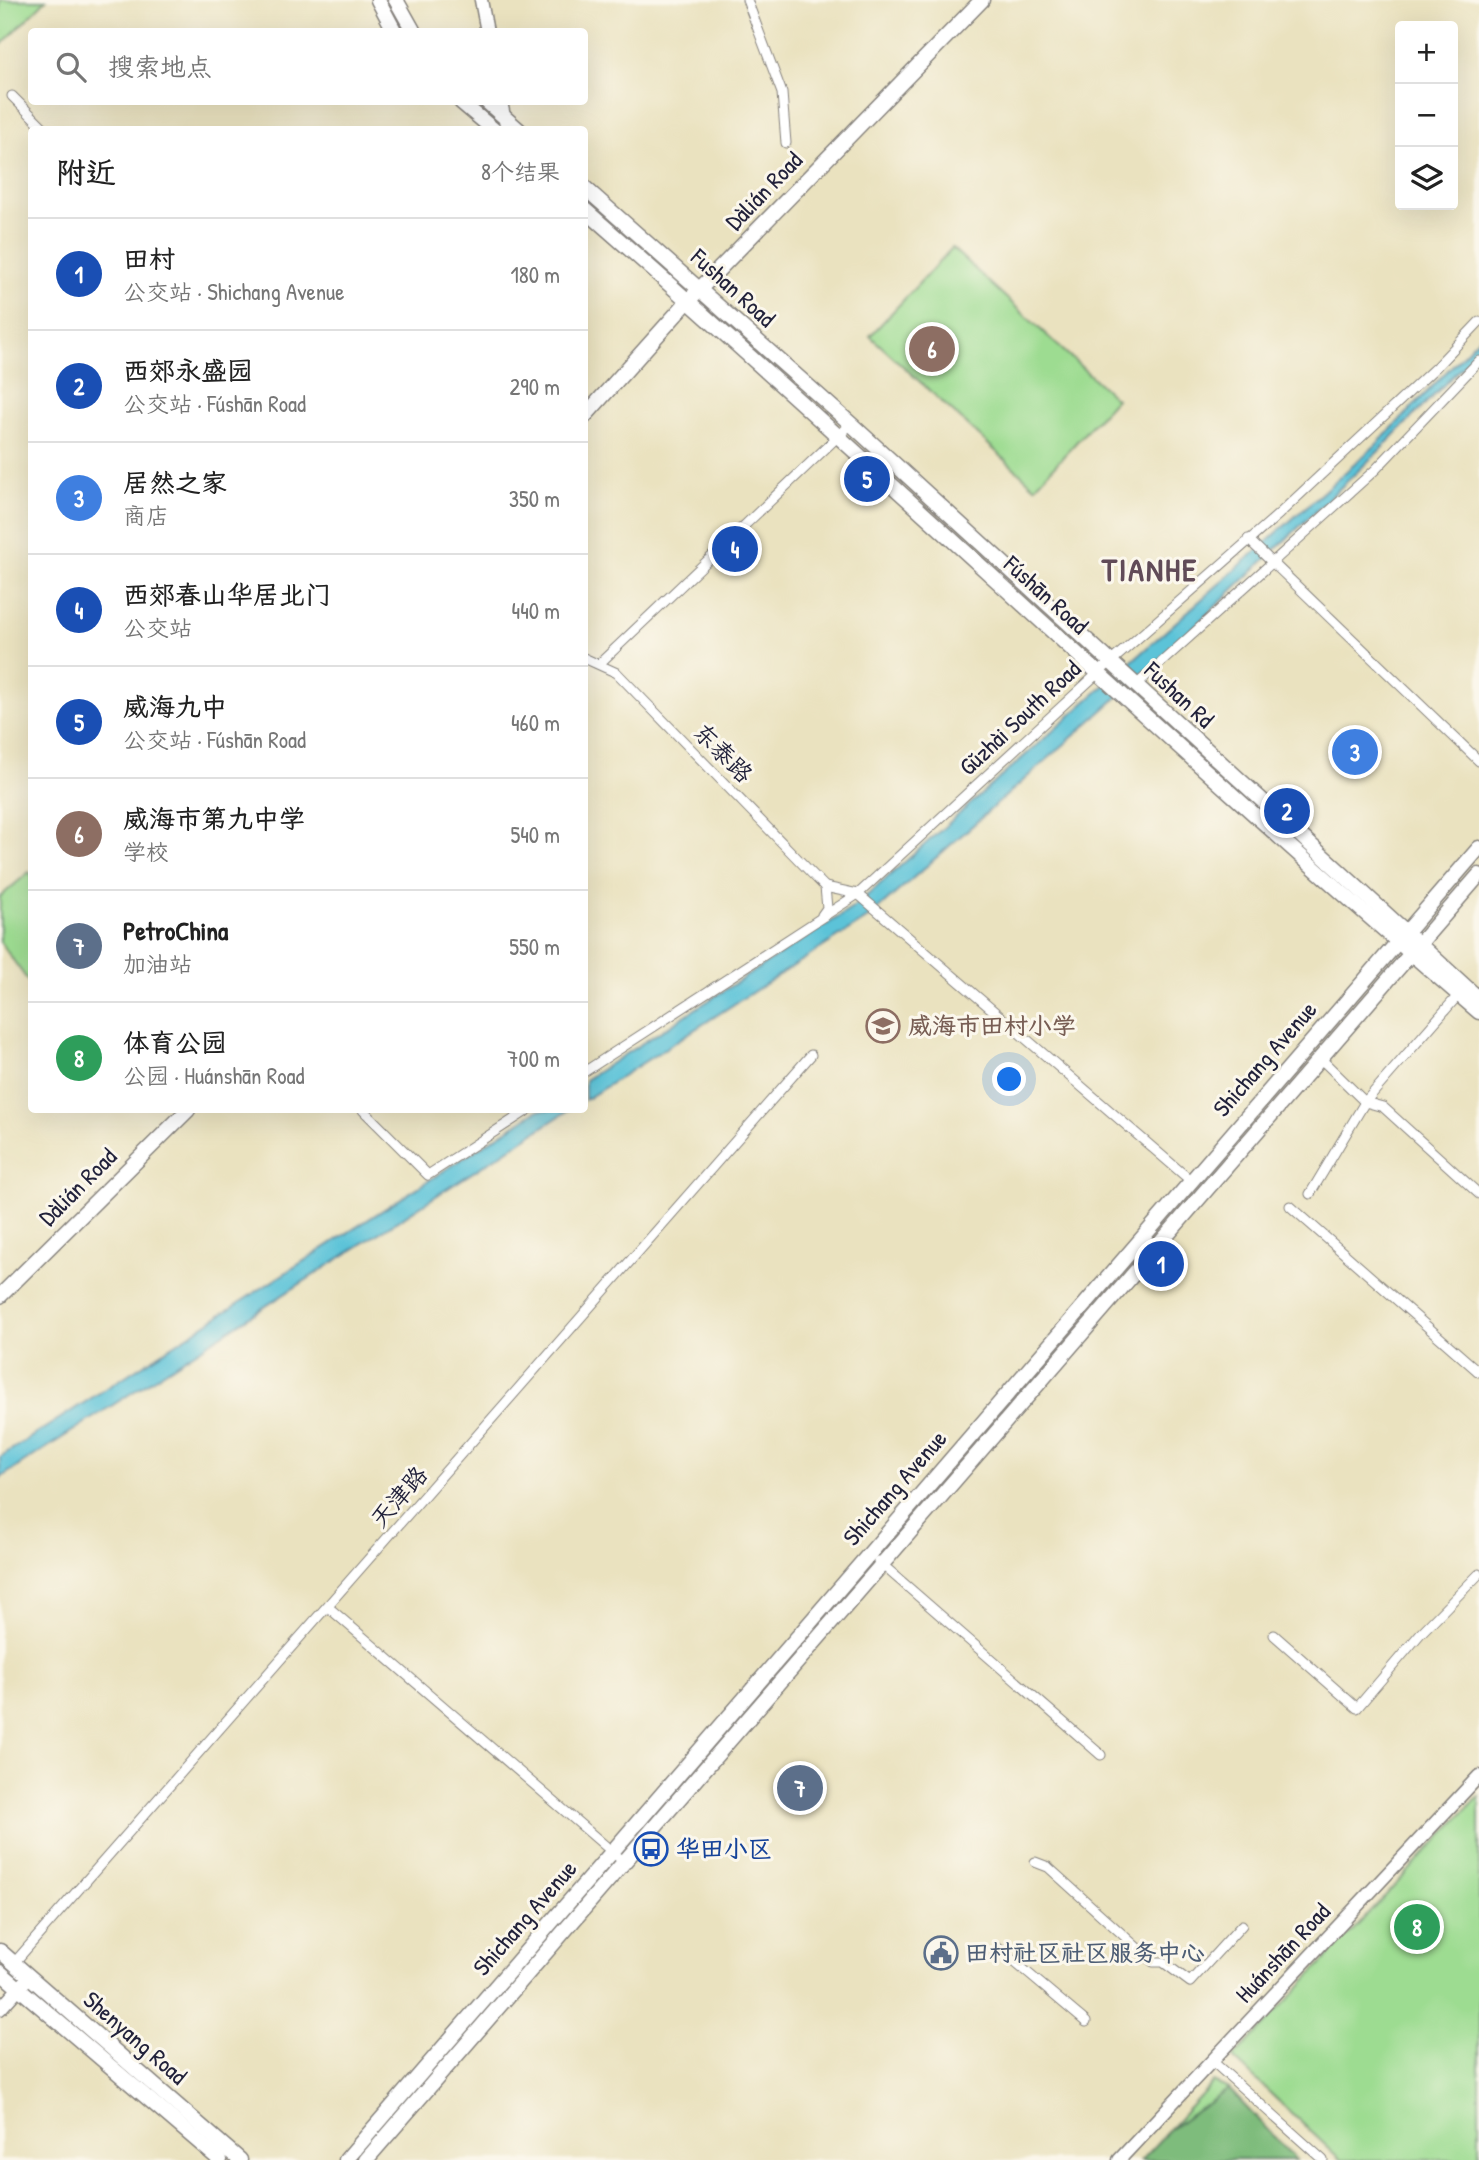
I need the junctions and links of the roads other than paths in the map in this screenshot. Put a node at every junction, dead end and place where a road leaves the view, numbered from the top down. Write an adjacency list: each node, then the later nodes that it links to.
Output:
1 (378, 0): 6 (main road)
2 (396, 0): 7 (main road)
3 (481, 0): 8 (main road)
4 (747, 0): 13 (street)
5 (982, 0): 16 (main road, Dàlián Road)
6 (393, 28)
7 (412, 28)
8 (486, 28)
9 (12, 96): 11 (street)
10 (465, 105): 12 (main road)
11 (42, 126)
12 (489, 126)
13 (786, 142)
14 (588, 191): 16 (main road, Fushan Road)
15 (588, 212): 17 (main road, Fúshān Road)
16 (700, 289): 17 (main road, Dàlián Road); 21 (main road, Fushan Road)
17 (689, 300): 20 (main road, Dàlián Road); 22 (main road, Fúshān Road)
18 (1479, 322): 23 (street, Gǔzhài South Road)
19 (1479, 361): 24 (street)
20 (588, 413)
21 (851, 424): 22 (street); 27 (main road, Fushan Rd)
22 (839, 434): 26 (street); 28 (main road, Fúshān Road)
23 (1252, 543): 24 (street); 27 (street, Gǔzhài South Road)
24 (1269, 560): 29 (street); 30 (street)
25 (588, 659): 26 (street, 东泰路)
26 (599, 664): 33 (street, 东泰路)
27 (1112, 665): 28 (street, Gǔzhài South Road); 29 (main road, Fushan Rd)
28 (1100, 675): 29 (main road, Fúshān Road); 34 (street, Gǔzhài South Road)
29 (1130, 691): 36 (main road, Fushan Rd)
30 (1479, 761)
31 (1479, 848): 36 (main road, Shichang Avenue)
32 (1479, 875): 37 (main road, Shichang Avenue)
33 (825, 887): 34 (street); 35 (street)
34 (860, 896): 35 (street, Gǔzhài South Road); 48 (street)
35 (820, 919): 43 (street, Gǔzhài South Road)
36 (1400, 937): 37 (main road, Fushan Rd); 48 (main road, Shichang Avenue)
37 (1414, 949): 38 (main road, Fushan Rd); 42 (main road, Shichang Avenue)
38 (1462, 991): 39 (main road, Fushan Rd); 40 (main road); 44 (street)
39 (1479, 999)
40 (1479, 1012)
41 (811, 1055): 57 (street, 天津路)
42 (1321, 1059): 44 (street); 55 (main road, Shichang Avenue)
43 (588, 1069)
44 (1365, 1102): 49 (street); 50 (street)
45 (185, 1113): 52 (main road, Dàlián Road)
46 (366, 1113): 47 (street)
47 (523, 1113)
48 (1190, 1180): 54 (main road, Shichang Avenue)
49 (1310, 1194)
50 (1479, 1194)
51 (1290, 1206): 53 (street)
52 (0, 1296)
53 (1479, 1372)
54 (869, 1553): 55 (street); 61 (main road, Shichang Avenue)
55 (882, 1564): 59 (street); 61 (main road, Shichang Avenue)
56 (1479, 1574): 58 (street)
57 (328, 1607): 61 (street); 66 (street, 天津路)
58 (1274, 1635)
59 (1101, 1755)
60 (1479, 1776): 72 (main road, Huánshān Road)
61 (618, 1857): 75 (main road, Shichang Avenue); 76 (main road, Shichang Avenue)
62 (1035, 1862): 63 (street)
63 (1242, 1925)
64 (998, 1948): 71 (street)
65 (0, 1951): 66 (main road, Shenyang Road)
66 (14, 1963): 68 (main road, Shenyang Road)
67 (0, 1972): 69 (main road, Shenyang Road)
68 (29, 1977): 69 (main road); 74 (main road, Shenyang Road)
69 (19, 1988): 70 (main road); 73 (main road, Shenyang Road)
70 (0, 2009)
71 (1086, 2022)
72 (1211, 2060): 77 (main road, Huánshān Road); 78 (street)
73 (220, 2160)
74 (240, 2160)
75 (346, 2160)
76 (366, 2160)
77 (1119, 2160)
78 (1323, 2160)

